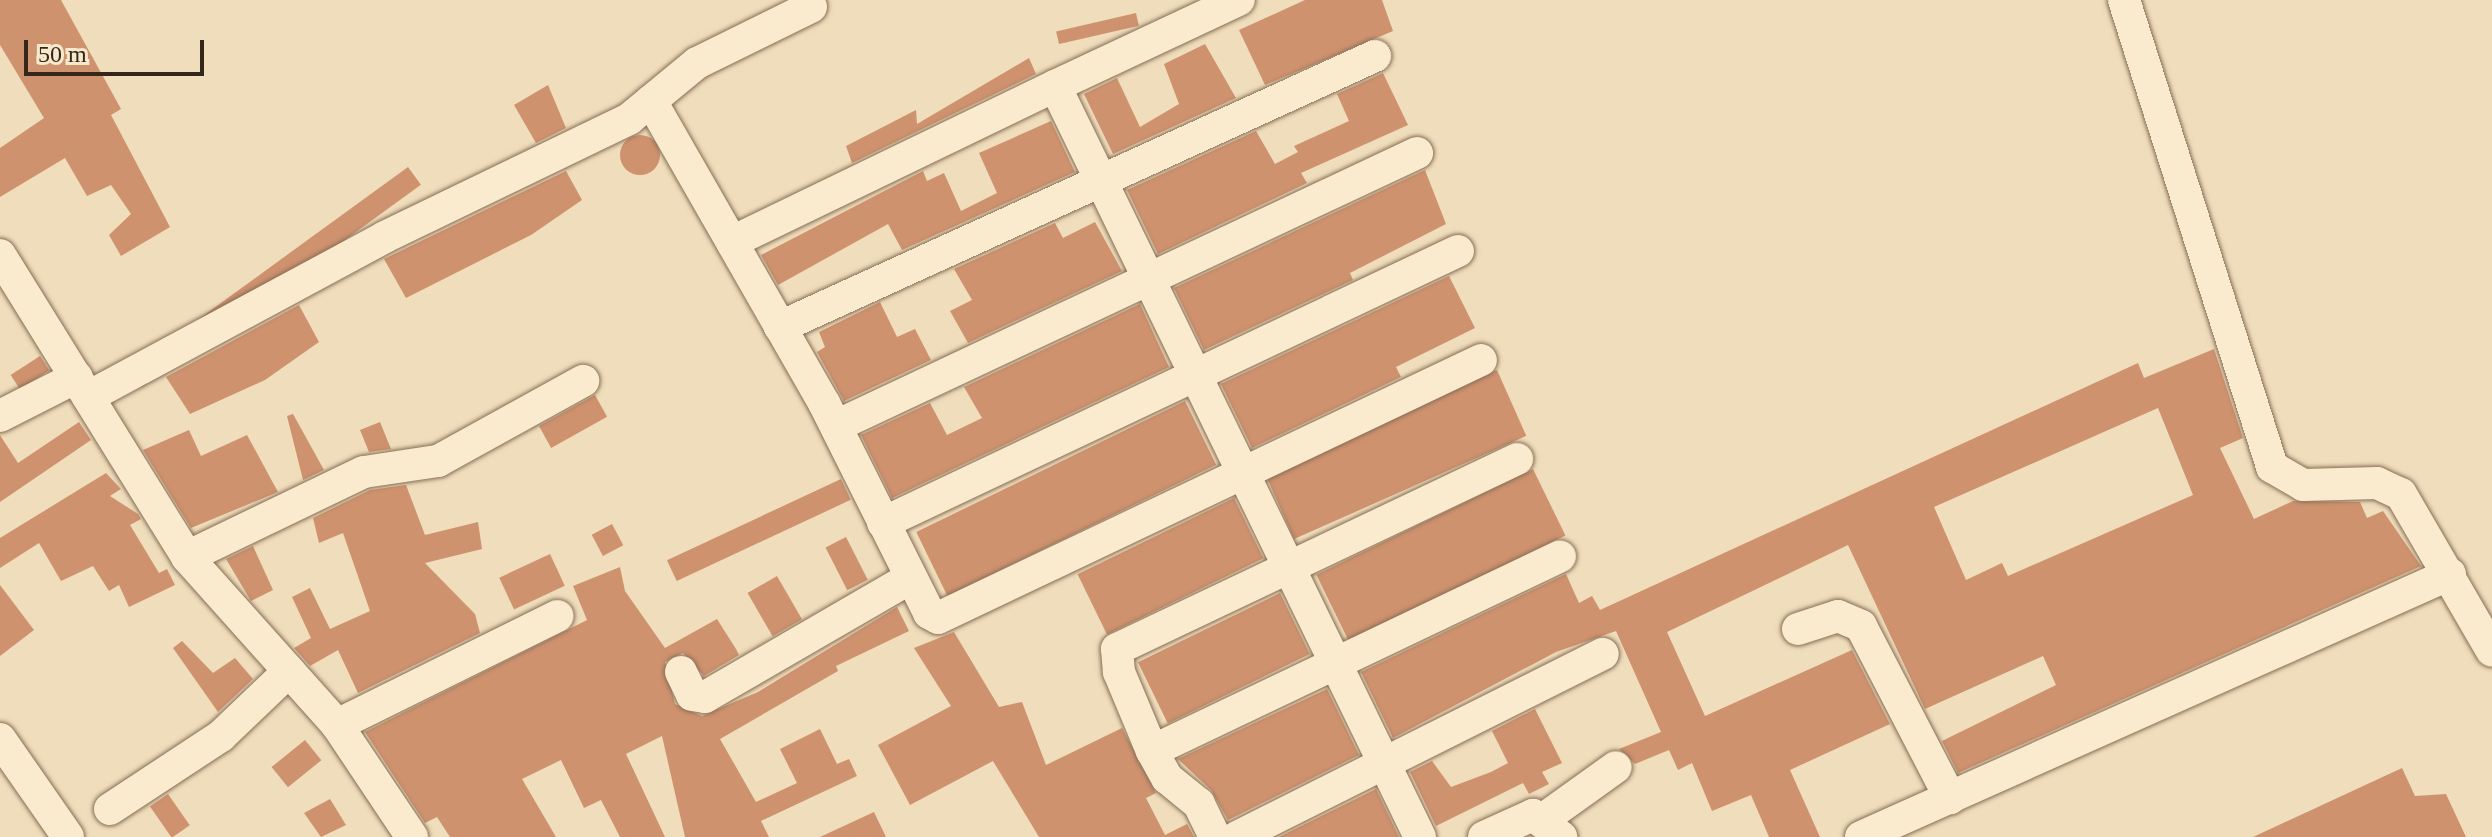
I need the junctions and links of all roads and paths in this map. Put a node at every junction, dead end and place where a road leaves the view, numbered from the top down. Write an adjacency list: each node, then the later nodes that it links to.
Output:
1 (1239, 0): 5 (street)
2 (2124, 0): 26 (street)
3 (811, 7): 6 (street)
4 (1375, 56): 8 (street)
5 (1055, 86): 8 (street); 9 (street)
6 (651, 101): 9 (street); 17 (street)
7 (1417, 153): 12 (street)
8 (1102, 183): 12 (street); 13 (street)
9 (732, 242): 13 (street)
10 (1458, 251): 15 (street)
11 (0, 255): 17 (street)
12 (1149, 281): 15 (street); 19 (street)
13 (780, 327): 19 (street)
14 (1481, 360): 21 (street)
15 (1195, 375): 21 (street); 22 (street)
16 (583, 381): 24 (street)
17 (82, 387): 18 (street); 24 (street)
18 (0, 416)
19 (836, 426): 22 (street)
20 (1517, 459): 25 (street)
21 (1243, 473): 25 (street); 27 (street)
22 (883, 523): 27 (street)
23 (1560, 556): 32 (street)
24 (187, 557): 33 (street)
25 (1288, 568): 32 (street); 37 (street)
26 (2450, 574): 30 (street); 40 (street)
27 (910, 578): 34 (street)
28 (558, 616): 35 (street)
29 (1798, 629): 40 (street)
30 (2492, 651)
31 (1603, 654): 38 (street)
32 (1335, 664): 37 (street); 38 (street)
33 (289, 671): 35 (street); 41 (street)
34 (681, 672)
35 (337, 725): 44 (street)
36 (3, 746): 43 (street)
37 (1152, 751): 45 (street)
38 (1385, 763): 46 (street); 47 (street)
39 (1616, 767): 42 (street)
40 (1950, 798): 49 (street)
41 (110, 809)
42 (1553, 827): 48 (street)
43 (68, 837)
44 (412, 837)
45 (1215, 837)
46 (1237, 837)
47 (1420, 837)
48 (1484, 837)
49 (1861, 837)

